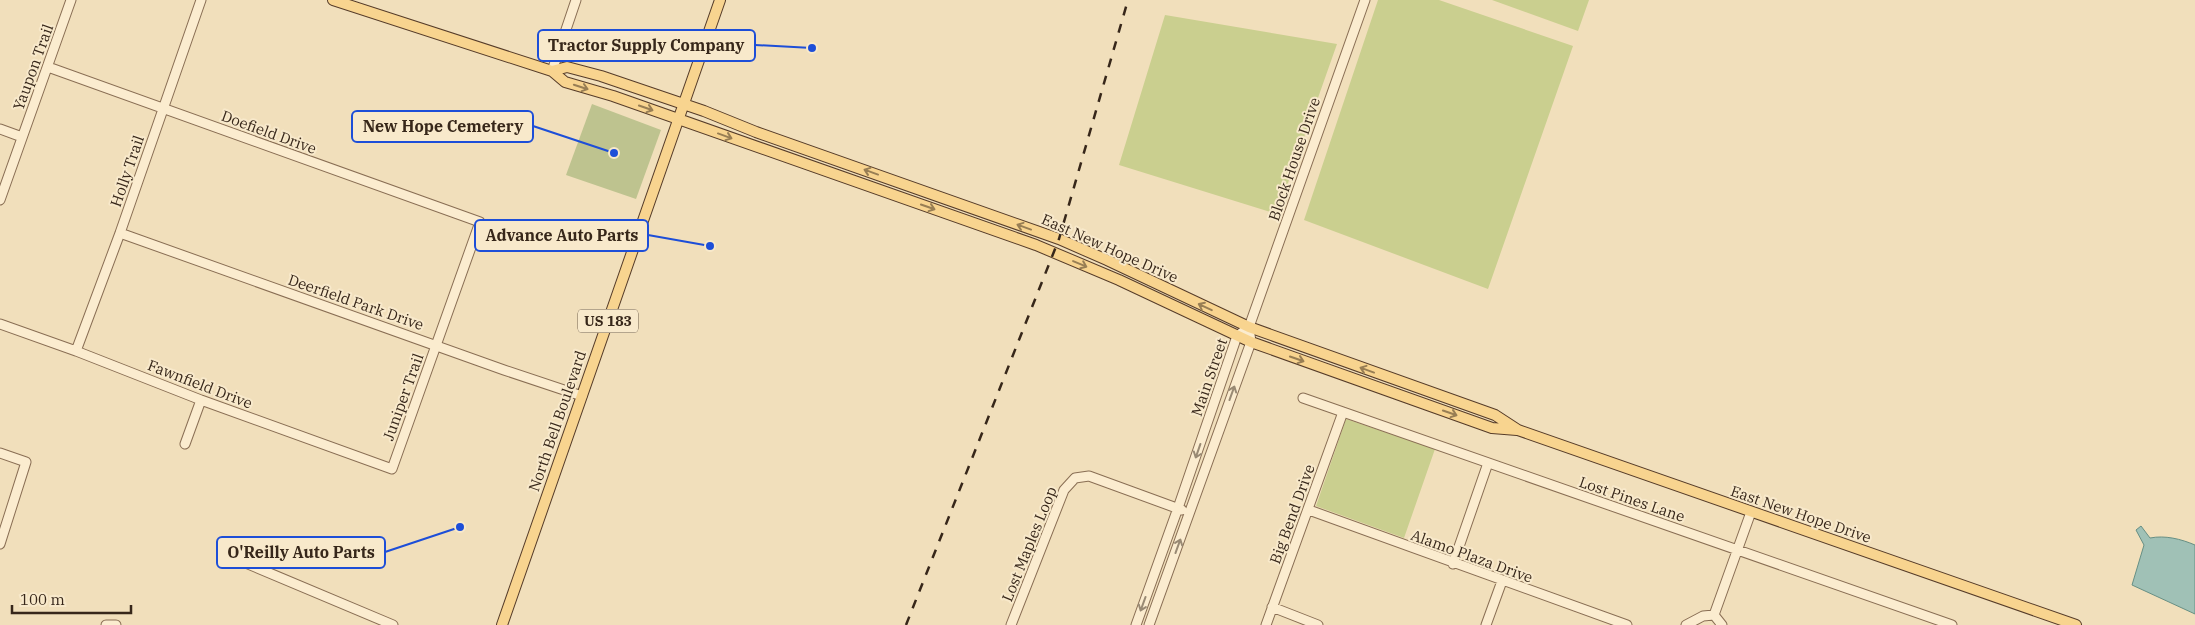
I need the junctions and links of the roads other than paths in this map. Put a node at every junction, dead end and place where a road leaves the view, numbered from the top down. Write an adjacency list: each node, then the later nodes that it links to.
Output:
1 (71, 0): 7 (street, Yaupon Trail)
2 (201, 0): 10 (street, Holly Trail)
3 (333, 0): 8 (main road)
4 (576, 0): 8 (street)
5 (720, 0): 9 (main road, North Bell Boulevard / US 183)
6 (1365, 0): 18 (street, Block House Drive)
7 (48, 67): 10 (street, Doefield Drive); 13 (street, Yaupon Trail)
8 (552, 71): 9 (main road, East New Hope Drive); 11 (main road, East New Hope Drive, one-way to 11)
9 (684, 104): 11 (main road, North Bell Boulevard / US 183); 18 (main road, East New Hope Drive, one-way to 9)
10 (164, 109): 15 (street, Doefield Drive); 16 (street, Holly Trail)
11 (679, 119): 19 (main road, East New Hope Drive, one-way to 19); 23 (main road, North Bell Boulevard / US 183)
12 (0, 129): 13 (street)
13 (22, 137): 14 (street, Yaupon Trail)
14 (0, 200)
15 (480, 222): 21 (street, Juniper Trail)
16 (120, 233): 21 (street, Deerfield Park Drive); 22 (street, Holly Trail)
17 (0, 324): 22 (street, Fawnfield Drive)
18 (1249, 327): 19 (street, Main Street); 20 (street, Main Street); 27 (main road, East New Hope Drive, one-way to 18)
19 (1237, 336): 20 (main road, East New Hope Drive); 32 (street, Main Street, one-way to 32)
20 (1251, 342): 27 (main road, East New Hope Drive, one-way to 27); 35 (street, Main Street, one-way to 20)
21 (436, 345): 23 (street, Deerfield Park Drive); 31 (street, Juniper Trail)
22 (76, 351): 25 (street, Fawnfield Drive)
23 (582, 396): 47 (main road, North Bell Boulevard / US 183)
24 (1303, 398): 26 (street, Lost Pines Lane)
25 (201, 400): 28 (street); 31 (street, Fawnfield Drive)
26 (1343, 412): 30 (street, Lost Pines Lane); 33 (street, Big Bend Drive)
27 (1518, 430): 34 (main road, East New Hope Drive)
28 (185, 444)
29 (0, 453): 36 (street)
30 (1488, 463): 37 (street, Lost Pines Lane); 39 (street)
31 (392, 469)
32 (1178, 508): 35 (street, Lost Maples Loop); 48 (street, Lost Maples Loop); 49 (street, Main Street, one-way to 49)
33 (1309, 510): 39 (street, Alamo Plaza Drive); 41 (street, Big Bend Drive)
34 (1750, 512): 37 (street); 58 (main road, East New Hope Drive)
35 (1190, 513): 50 (street, Main Street, one-way to 35)
36 (0, 544)
37 (1737, 550): 42 (street); 57 (street, Lost Pines Lane)
38 (236, 559): 46 (street)
39 (1453, 564): 40 (street, Alamo Plaza Drive)
40 (1502, 581): 43 (street, Alamo Plaza Drive); 53 (street)
41 (1272, 607): 51 (street, Big Bend Drive); 52 (street)
42 (1714, 615): 55 (street); 56 (street)
43 (1600, 620): 54 (street, Alamo Plaza Drive)
44 (106, 625): 45 (street)
45 (116, 625)
46 (393, 625)
47 (502, 625)
48 (1011, 625)
49 (1136, 625)
50 (1149, 625)
51 (1266, 625)
52 (1318, 625)
53 (1486, 625)
54 (1627, 625)
55 (1686, 625)
56 (1722, 625)
57 (1952, 625)
58 (2076, 625)

